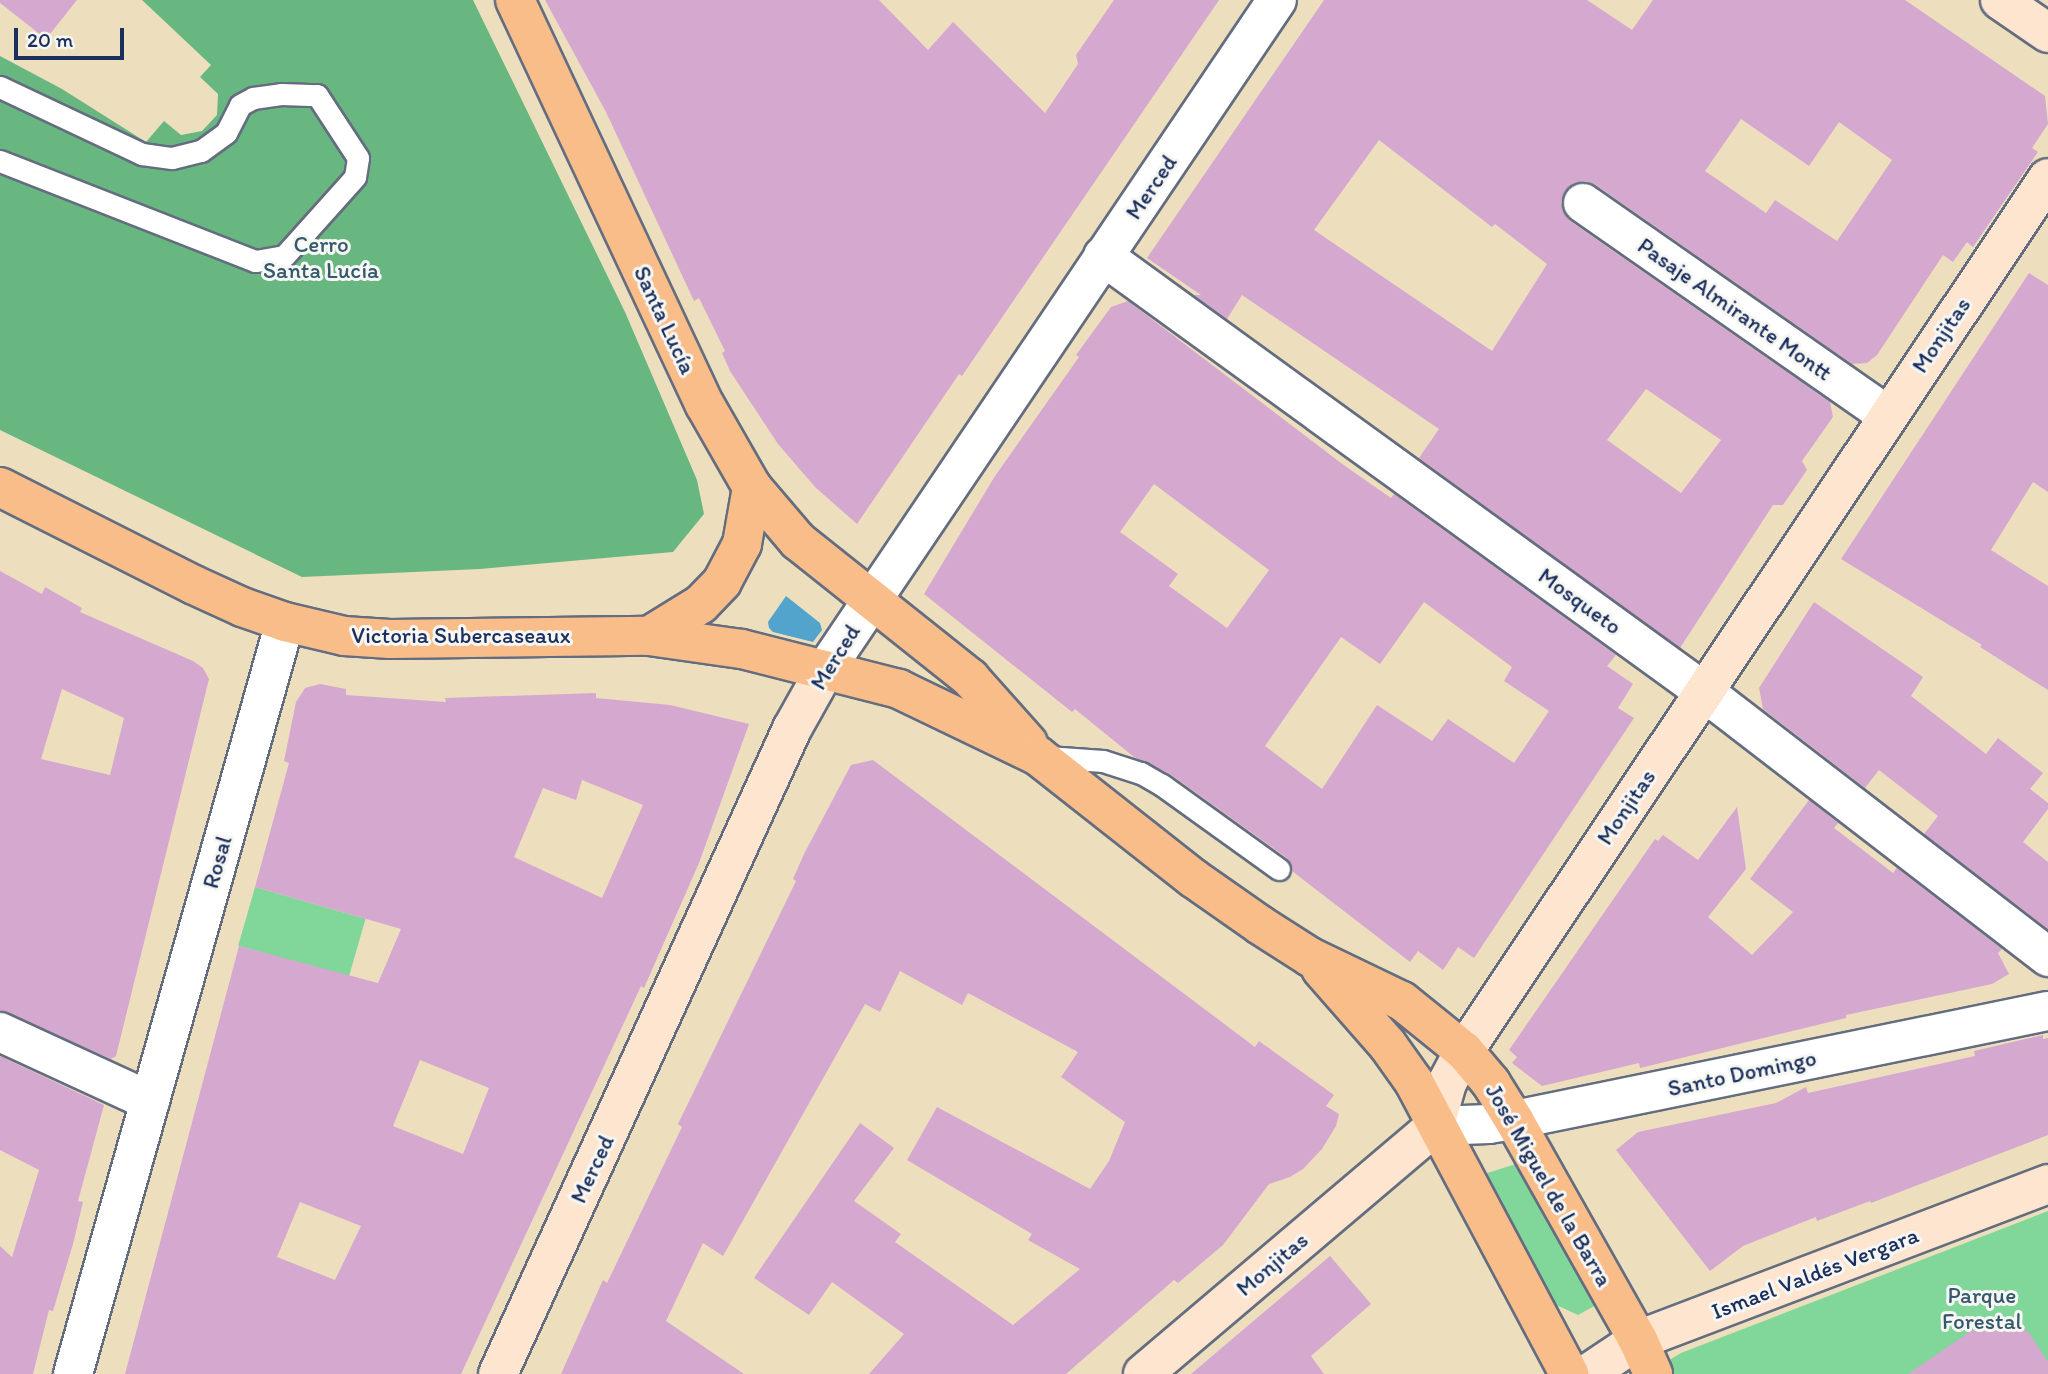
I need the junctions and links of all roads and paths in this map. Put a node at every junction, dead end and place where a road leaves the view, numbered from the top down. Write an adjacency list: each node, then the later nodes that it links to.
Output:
1 (515, 0): 11 (main road, Santa Lucía)
2 (1277, 0): 9 (street, Merced)
3 (2000, 0): 4 (main road)
4 (2048, 33)
5 (0, 87): 6 (lane)
6 (0, 161)
7 (2048, 178): 12 (main road, Monjitas)
8 (1583, 203): 12 (street, Pasaje Almirante Montt)
9 (1103, 256): 15 (street, Merced); 19 (street, Mosqueto)
10 (664, 285): 11 (lane)
11 (705, 405): 14 (main road, Santa Lucía)
12 (1887, 415): 19 (main road, Monjitas)
13 (0, 487): 16 (main road, Victoria Subercaseaux)
14 (752, 487): 15 (main road, Santa Lucía); 17 (main road)
15 (870, 601): 18 (street, Merced); 20 (main road, José Miguel de la Barra)
16 (285, 622): 17 (main road, Victoria Subercaseaux); 27 (street, Rosal)
17 (649, 636): 18 (main road, Victoria Subercaseaux)
18 (825, 670): 20 (main road, José Miguel de la Barra); 33 (main road, Merced)
19 (1703, 691): 23 (street, Mosqueto); 26 (main road, Monjitas)
20 (1038, 756): 21 (lane); 22 (main road, José Miguel de la Barra)
21 (1279, 869)
22 (1310, 957): 26 (main road, José Miguel de la Barra); 29 (main road, José Miguel de la Barra)
23 (2048, 957)
24 (2048, 1011): 28 (street, Santo Domingo)
25 (0, 1032): 27 (street)
26 (1464, 1051): 28 (main road, José Miguel de la Barra); 29 (main road, Monjitas)
27 (150, 1101): 32 (street, Rosal)
28 (1514, 1119): 29 (street, Santo Domingo); 31 (main road, José Miguel de la Barra)
29 (1435, 1126): 34 (main road, Monjitas); 35 (main road, José Miguel de la Barra)
30 (2048, 1184): 31 (main road, Ismael Valdés Vergara)
31 (1646, 1357): 36 (main road, Ismael Valdés Vergara)
32 (73, 1374)
33 (498, 1374)
34 (1143, 1374)
35 (1569, 1374)
36 (1587, 1374)

